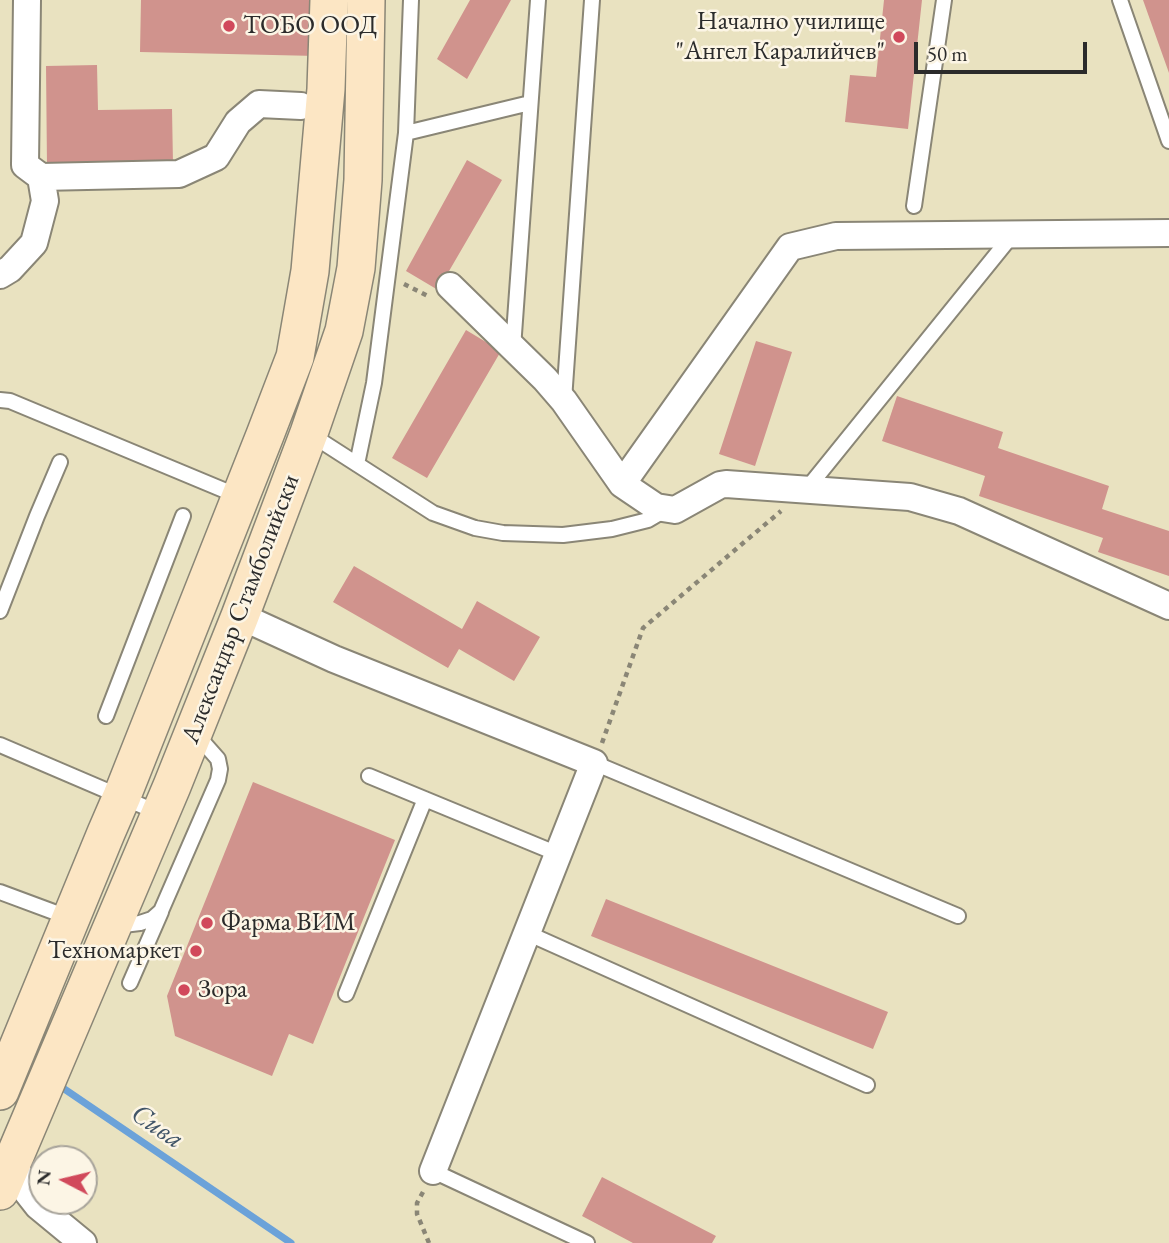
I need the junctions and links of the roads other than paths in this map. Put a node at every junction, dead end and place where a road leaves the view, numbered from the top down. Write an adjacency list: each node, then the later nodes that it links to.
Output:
1 (27, 0): 13 (street)
2 (329, 0): 27 (main road, Александър Стамболийски)
3 (366, 0): 22 (main road, Александър Стамболийски)
4 (411, 0): 11 (lane)
5 (538, 0): 9 (lane)
6 (592, 0): 21 (lane)
7 (944, 0): 14 (lane)
8 (1120, 0): 12 (lane)
9 (530, 103): 11 (lane); 19 (lane)
10 (301, 106): 13 (street)
11 (406, 134): 24 (lane)
12 (1169, 141)
13 (41, 177): 17 (street)
14 (914, 205)
15 (1014, 233): 16 (street); 25 (street); 26 (lane)
16 (1169, 233)
17 (0, 275)
18 (450, 286): 19 (street)
19 (513, 348): 21 (street)
20 (0, 400): 27 (lane)
21 (564, 401): 25 (street)
22 (309, 433): 24 (lane); 32 (main road, Александър Стамболийски)
23 (60, 462): 31 (lane)
24 (357, 464): 28 (lane)
25 (622, 484): 28 (street)
26 (806, 490): 28 (street); 30 (street)
27 (241, 497): 38 (main road, Александър Стамболийски)
28 (666, 510)
29 (183, 516): 33 (lane)
30 (1169, 606)
31 (0, 611)
32 (240, 616): 34 (main road, Александър Стамболийски); 36 (street)
33 (106, 716)
34 (194, 732): 40 (main road, Александър Стамболийски); 43 (lane)
35 (0, 745): 38 (lane)
36 (594, 763): 41 (street); 44 (lane)
37 (369, 776): 39 (lane)
38 (122, 796): 40 (lane); 45 (main road, Александър Стамболийски)
39 (425, 799): 41 (lane); 49 (lane)
40 (160, 814): 46 (main road, Александър Стамболийски)
41 (558, 854): 47 (street)
42 (0, 892): 45 (lane)
43 (161, 911): 46 (lane); 48 (lane)
44 (958, 916)
45 (71, 919): 51 (main road, Александър Стамболийски)
46 (112, 926): 53 (main road, Александър Стамболийски)
47 (527, 933): 50 (lane); 52 (street)
48 (130, 983)
49 (346, 994)
50 (867, 1085)
51 (0, 1091)
52 (433, 1171): 55 (lane)
53 (3, 1172): 54 (street)
54 (83, 1243)
55 (587, 1243)

